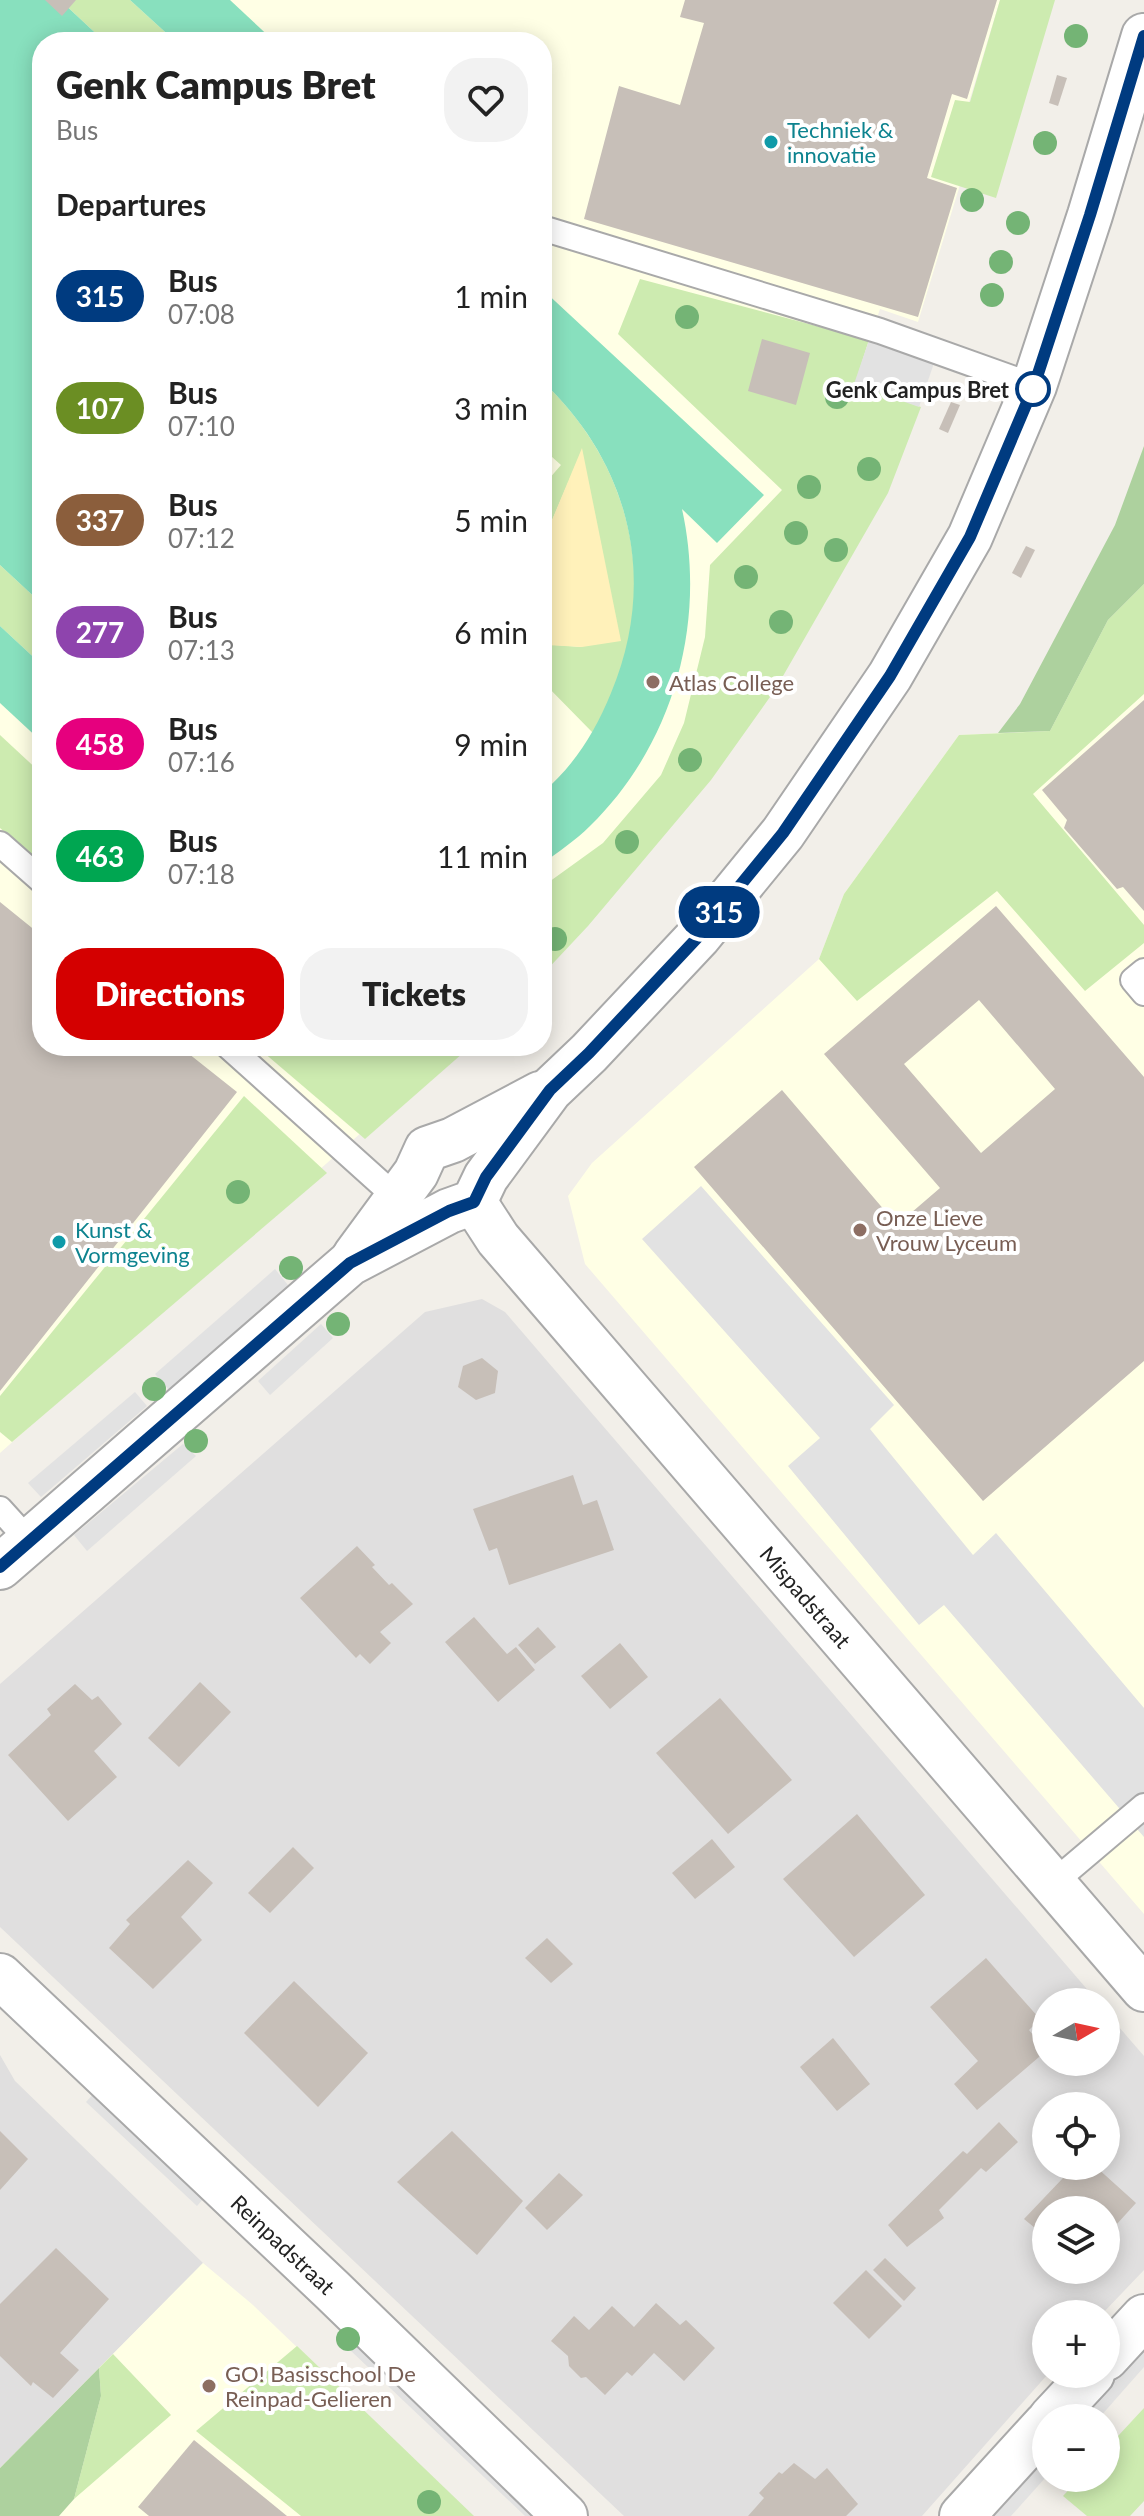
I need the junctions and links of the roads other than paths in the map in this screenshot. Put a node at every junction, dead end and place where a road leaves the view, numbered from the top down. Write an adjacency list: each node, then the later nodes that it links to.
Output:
1 (1144, 36): 3 (street)
2 (552, 231): 3 (lane)
3 (1034, 386): 9 (street)
4 (0, 844): 5 (lane)
5 (32, 872)
6 (1144, 971): 7 (lane)
7 (1144, 993)
8 (241, 1056): 11 (lane)
9 (550, 1090): 10 (street); 12 (street)
10 (453, 1140): 11 (street); 12 (street, Mispadstraat)
11 (406, 1186): 12 (street); 13 (street)
12 (470, 1197): 13 (street); 17 (street, Mispadstraat)
13 (350, 1263): 15 (street)
14 (0, 1509): 15 (lane)
15 (14, 1554)
16 (1144, 1806): 17 (lane)
17 (1053, 1883): 19 (street, Mispadstraat)
18 (0, 1976): 25 (street, Reinpadstraat)
19 (1144, 1989)
20 (1144, 2317): 21 (street)
21 (1120, 2343)
22 (1079, 2388): 23 (street)
23 (1064, 2404)
24 (1032, 2439): 26 (street)
25 (565, 2516)
26 (962, 2516)

